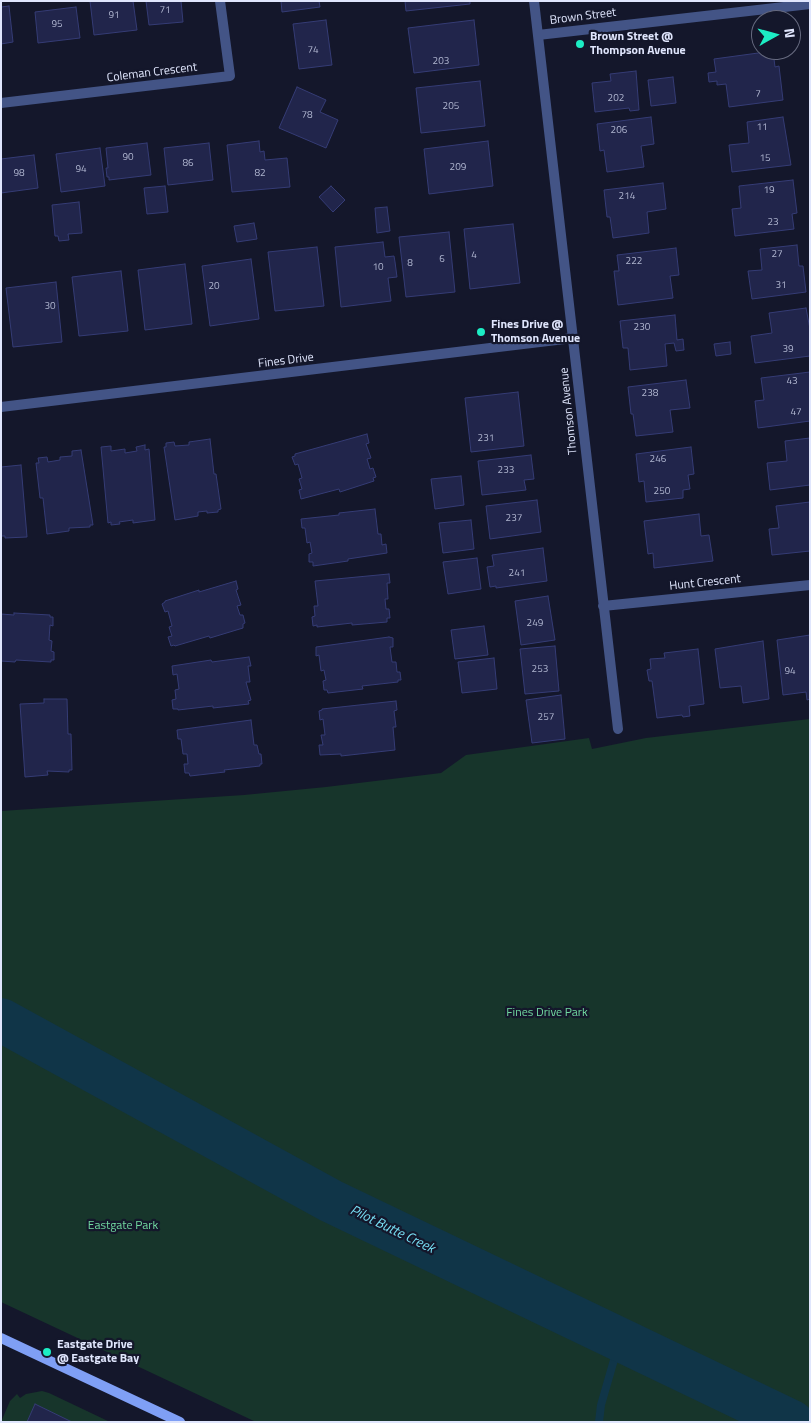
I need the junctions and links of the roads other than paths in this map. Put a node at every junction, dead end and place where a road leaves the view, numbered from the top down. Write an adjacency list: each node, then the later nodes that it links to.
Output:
1 (220, 1): 5 (street, Coleman Crescent)
2 (534, 1): 4 (street, Thomson Avenue)
3 (810, 4): 4 (street, Brown Street)
4 (538, 35): 6 (street, Thomson Avenue)
5 (1, 102)
6 (573, 338): 7 (street, Fines Drive); 9 (street, Thomson Avenue)
7 (1, 407)
8 (810, 584): 9 (street, Hunt Crescent)
9 (604, 606): 10 (street, Thomson Avenue)
10 (618, 729)
11 (1, 1338): 12 (street)
12 (180, 1422)

